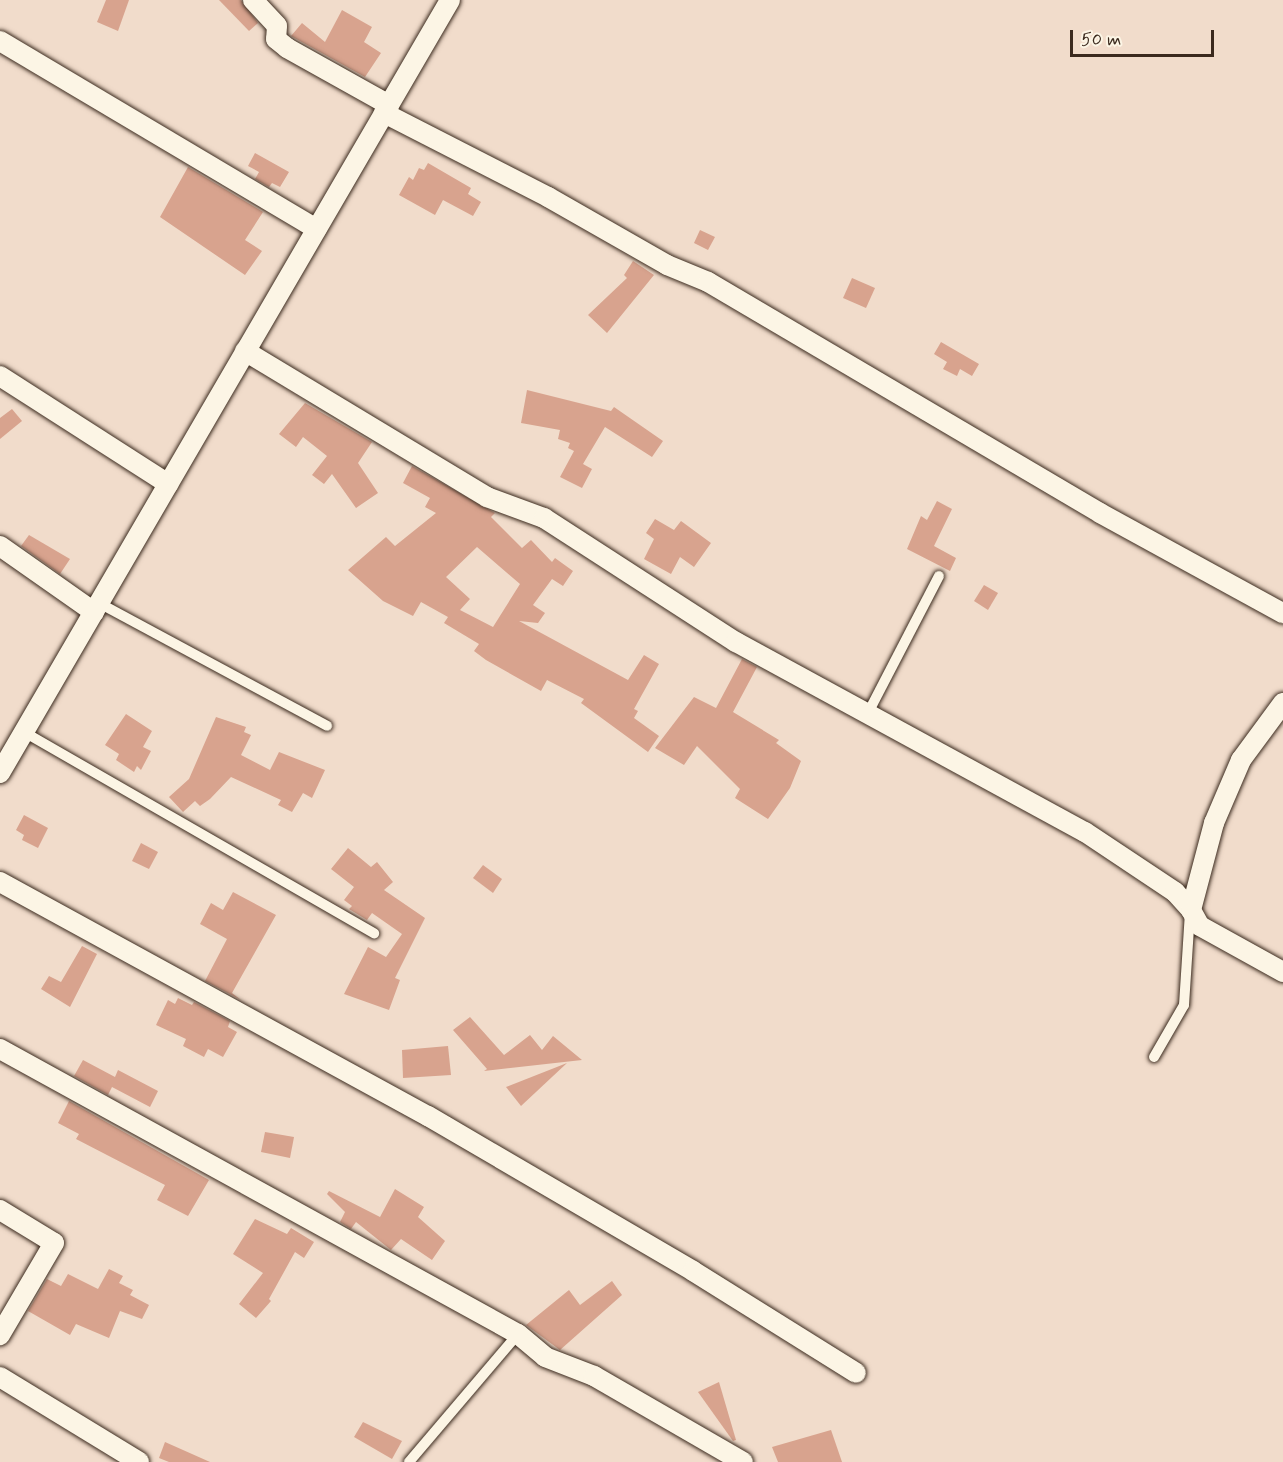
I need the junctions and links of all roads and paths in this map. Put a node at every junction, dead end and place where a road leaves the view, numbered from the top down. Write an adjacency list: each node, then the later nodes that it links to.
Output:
1 (254, 0): 4 (street)
2 (450, 0): 4 (street)
3 (0, 41): 5 (street)
4 (387, 109): 5 (street); 12 (street)
5 (316, 229): 6 (street)
6 (245, 351): 8 (street); 14 (street)
7 (0, 376): 8 (street)
8 (168, 484): 11 (street)
9 (0, 546): 11 (street)
10 (939, 576): 14 (lane)
11 (96, 607): 15 (lane); 16 (street)
12 (1283, 613)
13 (1283, 703): 19 (street)
14 (869, 711): 19 (street)
15 (327, 726)
16 (24, 732): 17 (street); 20 (lane)
17 (0, 773)
18 (0, 882): 27 (street)
19 (1191, 910): 21 (street); 23 (lane)
20 (374, 933)
21 (1283, 972)
22 (0, 1049): 25 (street)
23 (1154, 1057)
24 (0, 1210): 26 (street)
25 (518, 1334): 30 (lane); 31 (street)
26 (0, 1335)
27 (856, 1373)
28 (0, 1377): 29 (street)
29 (139, 1462)
30 (410, 1462)
31 (743, 1462)

